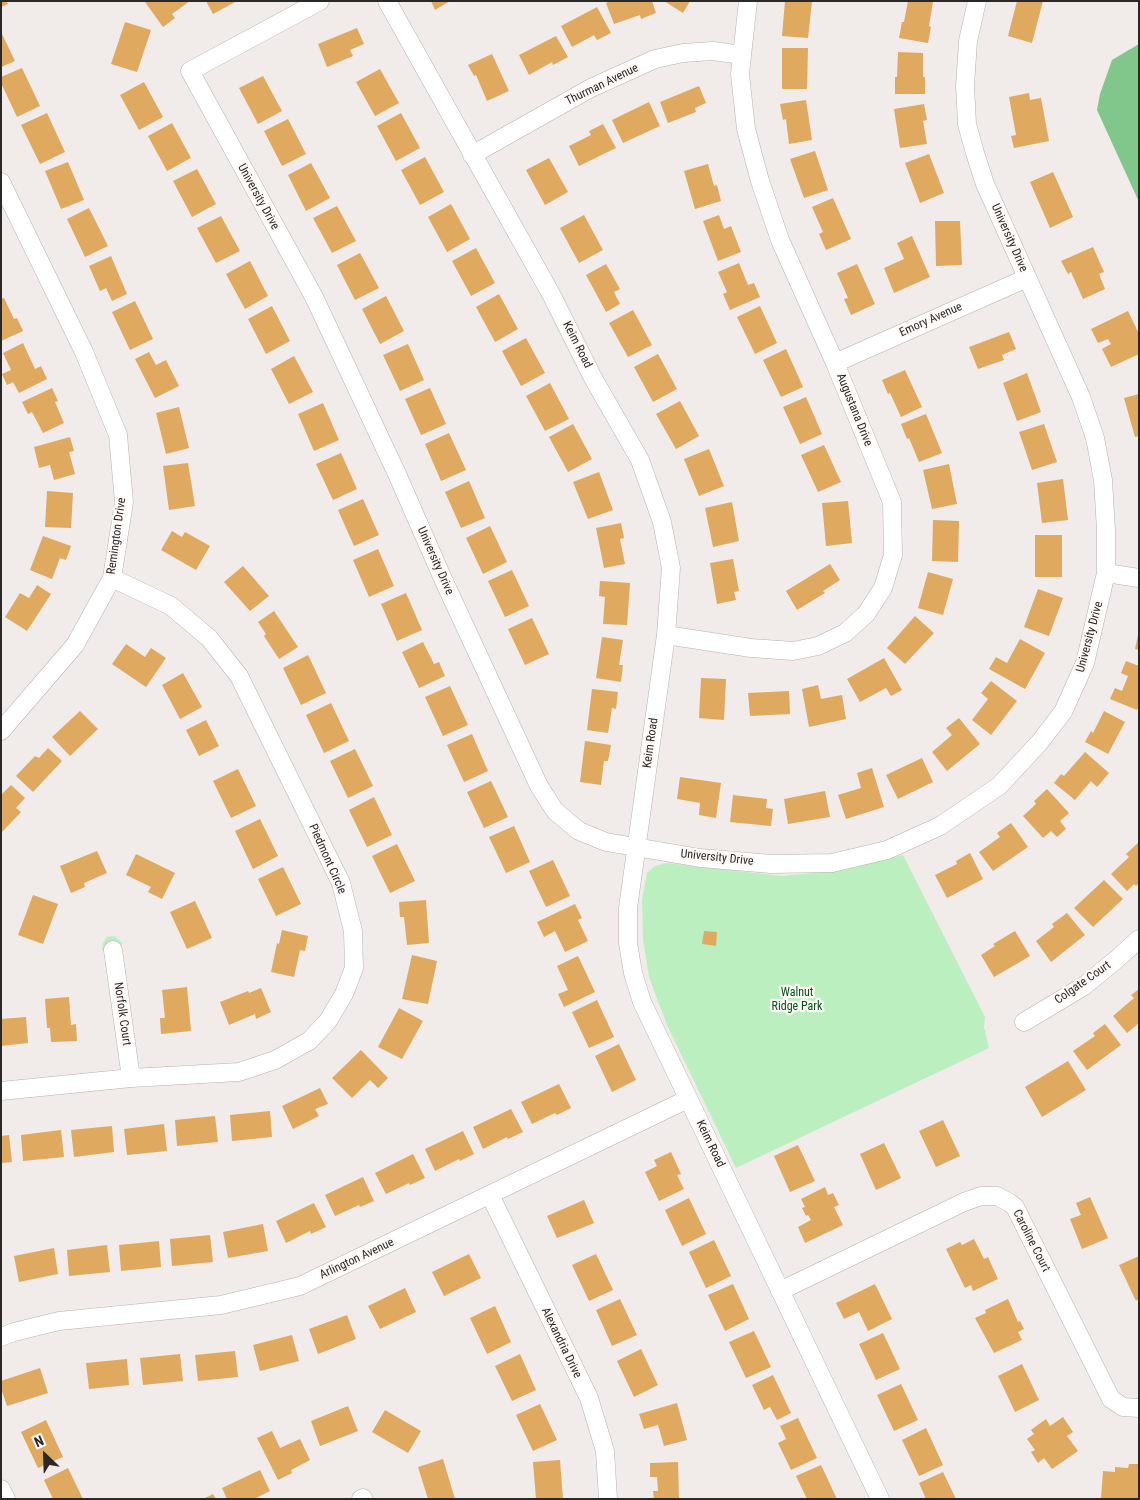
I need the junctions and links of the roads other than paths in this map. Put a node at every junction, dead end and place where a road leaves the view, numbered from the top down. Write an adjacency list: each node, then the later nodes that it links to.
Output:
1 (320, 1): 15 (street, University Drive)
2 (388, 1): 6 (street, Keim Road)
3 (748, 1): 5 (street, Augustana Drive)
4 (977, 1): 8 (street, University Drive)
5 (742, 55): 6 (street, Thurman Avenue); 9 (street, Augustana Drive)
6 (472, 155): 13 (street, Keim Road)
7 (1, 182): 11 (street, Remington Drive)
8 (1026, 278): 9 (street, Emory Avenue); 10 (street, University Drive)
9 (835, 363): 13 (street, Augustana Drive)
10 (1106, 573): 12 (street); 15 (street, University Drive)
11 (112, 578): 14 (street, Remington Drive); 19 (street, Piedmont Circle)
12 (1139, 578)
13 (666, 635): 15 (street, Keim Road)
14 (1, 731)
15 (636, 847): 21 (street, Keim Road)
16 (1139, 939): 18 (street, Colgate Court)
17 (113, 950): 19 (street, Norfolk Court)
18 (1024, 1022)
19 (131, 1078): 20 (street, Piedmont Circle)
20 (1, 1090)
21 (688, 1099): 22 (street, Arlington Avenue); 23 (street, Keim Road)
22 (490, 1196): 24 (street, Arlington Avenue); 28 (street, Alexandria Drive)
23 (780, 1290): 25 (street, Caroline Court); 29 (street, Keim Road)
24 (1, 1337)
25 (1139, 1408)
26 (1, 1489): 27 (street)
27 (6, 1499)
28 (608, 1499)
29 (880, 1499)

